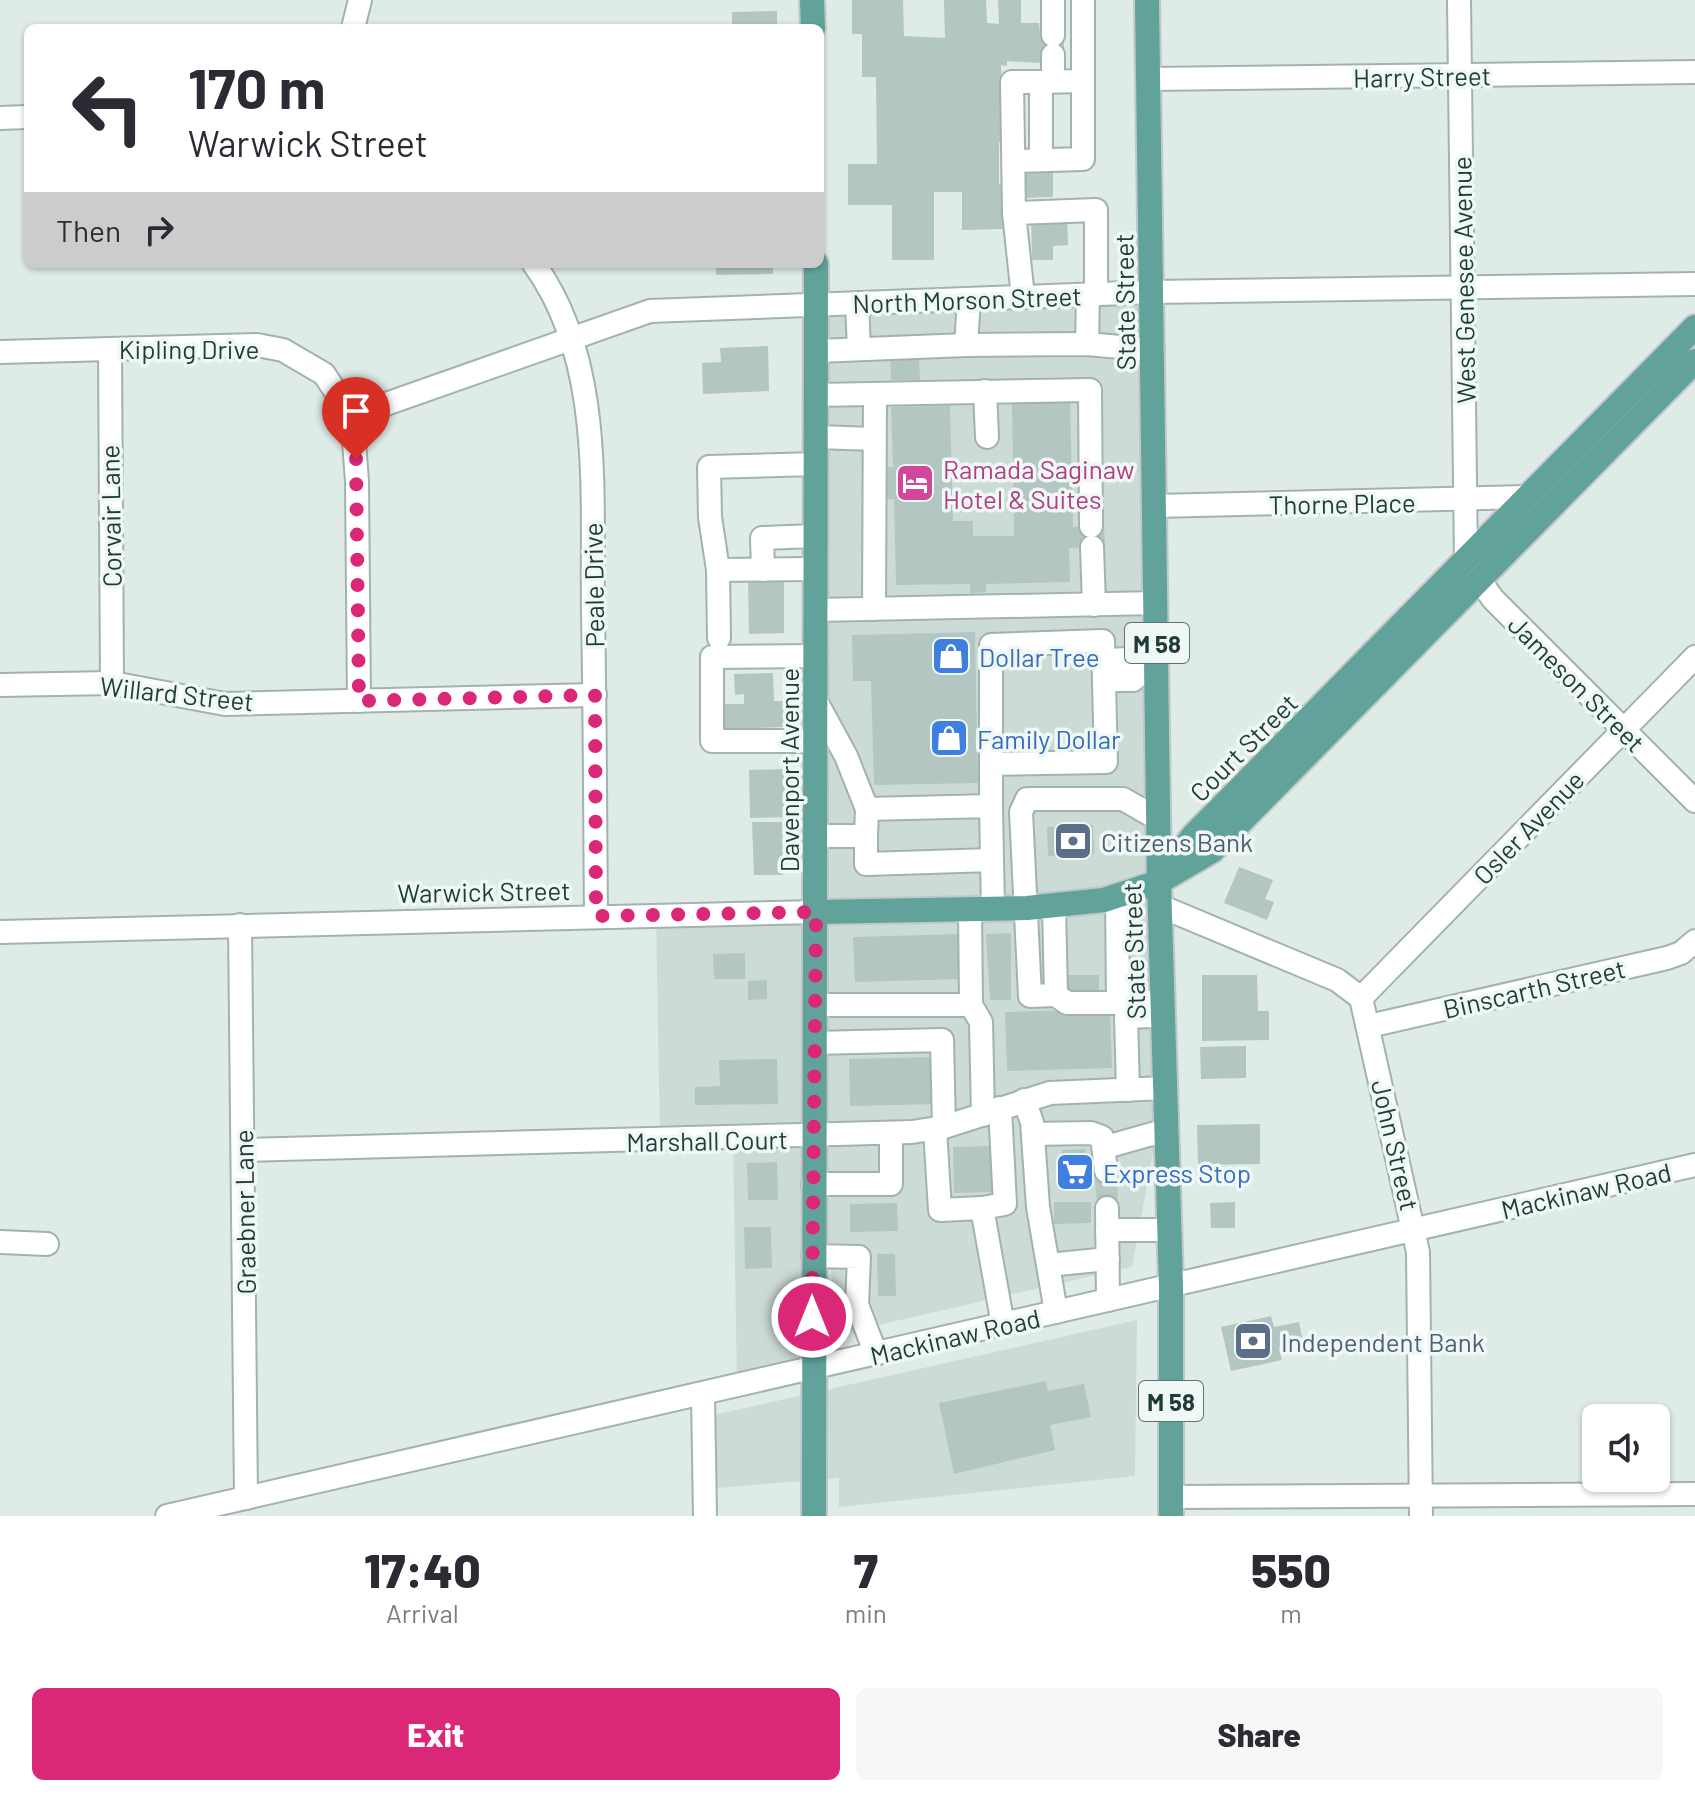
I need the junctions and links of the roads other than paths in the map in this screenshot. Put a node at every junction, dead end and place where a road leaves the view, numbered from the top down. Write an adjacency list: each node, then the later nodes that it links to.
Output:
1 (360, 0): 9 (street)
2 (812, 0): 10 (main road)
3 (1034, 0): 4 (street)
4 (1053, 0): 5 (street); 15 (street)
5 (1063, 0)
6 (1083, 0): 14 (street)
7 (1147, 0): 13 (main road, State Street / M 58)
8 (1459, 0): 12 (street, West Genesee Avenue)
9 (354, 24)
10 (813, 24)
11 (1695, 72): 12 (street, Harry Street)
12 (1460, 76): 13 (street, Harry Street); 24 (street, West Genesee Avenue)
13 (1150, 79): 25 (main road, State Street / M 58)
14 (1083, 81): 15 (street); 18 (street)
15 (1047, 82): 18 (street); 19 (street)
16 (24, 117): 17 (street)
17 (0, 118)
18 (1041, 160): 19 (street)
19 (1014, 161): 20 (street)
20 (1014, 213): 26 (street); 27 (street)
21 (536, 268): 32 (street, Peale Drive)
22 (816, 268): 30 (main road, Davenport Avenue)
23 (1695, 284): 24 (street, North Morson Street)
24 (1464, 289): 25 (street, North Morson Street); 50 (street, West Genesee Avenue)
25 (1152, 292): 26 (street, North Morson Street); 37 (main road, State Street / M 58)
26 (1092, 294): 27 (street, North Morson Street); 33 (street)
27 (1023, 297): 28 (street, North Morson Street)
28 (969, 299): 29 (street, North Morson Street); 34 (street)
29 (857, 303): 30 (street, North Morson Street); 36 (street)
30 (816, 304): 32 (street, North Morson Street); 38 (main road, Davenport Avenue)
31 (1695, 327): 49 (main road, Court Street)
32 (571, 336): 44 (street, North Morson Street); 68 (street, Peale Drive)
33 (1087, 344): 34 (street); 37 (street)
34 (966, 345): 36 (street)
35 (110, 349): 39 (street, Kipling Drive); 44 (street, Kipling Drive); 66 (street, Corvair Lane)
36 (859, 349): 38 (street)
37 (1153, 350): 51 (main road, State Street / M 58)
38 (817, 351): 42 (main road, Davenport Avenue)
39 (0, 352)
40 (1695, 361): 56 (main road, Court Street)
41 (985, 391): 43 (street); 46 (street); 58 (street)
42 (816, 395): 43 (street); 45 (main road, Davenport Avenue)
43 (875, 395): 47 (street)
44 (352, 416): 69 (street, Kipling Drive)
45 (817, 437): 47 (street); 48 (main road, Davenport Avenue)
46 (987, 437)
47 (873, 439): 59 (street)
48 (816, 464): 52 (main road, Davenport Avenue); 54 (street)
49 (1529, 497): 50 (street, Thorne Place); 56 (main road, Court Street)
50 (1465, 501): 51 (street, Thorne Place); 56 (street, West Genesee Avenue)
51 (1155, 506): 57 (main road, State Street / M 58)
52 (816, 536): 53 (main road, Davenport Avenue); 55 (street)
53 (816, 569): 55 (street); 60 (main road, Davenport Avenue)
54 (718, 570): 55 (street); 61 (street)
55 (763, 570)
56 (1473, 570): 71 (street, Jameson Street); 81 (main road, Court Street)
57 (1156, 603): 58 (street); 64 (main road, State Street / M 58)
58 (1094, 605): 59 (street)
59 (874, 609): 60 (street)
60 (817, 610): 62 (main road, Davenport Avenue)
61 (719, 638)
62 (816, 656): 70 (main road, Davenport Avenue); 72 (street)
63 (1695, 657): 71 (street, Osler Avenue)
64 (1150, 669): 65 (street); 77 (main road, State Street / M 58)
65 (1104, 670): 73 (street); 73 (street)
66 (112, 683): 67 (street, Willard Street); 69 (street, Willard Street)
67 (0, 685)
68 (595, 695): 69 (street, Willard Street); 87 (street, Peale Drive)
69 (359, 701)
70 (816, 701): 72 (main road, Davenport Avenue); 76 (street)
71 (1623, 730): 74 (street, Jameson Street); 92 (street, Osler Avenue)
72 (817, 741): 78 (main road, Davenport Avenue)
73 (992, 764): 75 (street)
74 (1695, 801)
75 (991, 806): 76 (street); 80 (street)
76 (867, 809): 79 (street)
77 (1158, 819): 81 (main road, State Street / M 58); 85 (street)
78 (816, 836): 79 (street); 86 (main road, Davenport Avenue)
79 (866, 836): 80 (street)
80 (992, 860): 84 (street)
81 (1160, 894): 82 (main road, Warwick Street); 92 (street); 96 (main road, State Street / M 58)
82 (1117, 896): 83 (main road, Warwick Street); 93 (street)
83 (1054, 906): 85 (main road, Warwick Street); 91 (street)
84 (982, 908): 85 (main road, Warwick Street); 86 (main road, Warwick Street); 95 (street)
85 (1027, 908): 91 (street)
86 (816, 912): 87 (street, Warwick Street); 94 (main road, Davenport Avenue)
87 (596, 916): 88 (street, Warwick Street)
88 (240, 925): 89 (street, Warwick Street); 109 (street, Graebner Lane)
89 (0, 932)
90 (1695, 941): 97 (street, Binscarth Street)
91 (1056, 995): 93 (street)
92 (1361, 998): 97 (street, John Street)
93 (1118, 1003): 96 (street)
94 (815, 1005): 95 (street); 98 (main road, Davenport Avenue)
95 (971, 1005): 102 (street)
96 (1163, 1009): 99 (main road, State Street / M 58); 100 (street)
97 (1369, 1026): 114 (street, John Street)
98 (814, 1043): 103 (street); 107 (main road, Davenport Avenue)
99 (1165, 1088): 100 (street, Marshall Court); 104 (main road, State Street / M 58)
100 (1128, 1090): 101 (street, Marshall Court)
101 (1024, 1100): 102 (street, Marshall Court); 106 (street)
102 (991, 1112): 103 (street, Marshall Court); 113 (street)
103 (940, 1128): 105 (street, Marshall Court); 113 (street)
104 (1166, 1130): 108 (street); 115 (main road, State Street / M 58)
105 (891, 1133): 107 (street, Marshall Court); 112 (street)
106 (1033, 1134): 108 (street); 120 (street)
107 (813, 1137): 109 (street, Marshall Court); 112 (main road, Davenport Avenue)
108 (1106, 1147): 111 (street)
109 (243, 1150): 129 (street, Graebner Lane)
110 (1695, 1165): 114 (street, Mackinaw Road)
111 (1106, 1171)
112 (813, 1184): 118 (main road, Davenport Avenue)
113 (982, 1208): 124 (street)
114 (1414, 1229): 121 (street, Mackinaw Road); 131 (street, John Street)
115 (1169, 1230): 119 (street); 121 (main road, State Street / M 58)
116 (0, 1242): 117 (street)
117 (47, 1244)
118 (813, 1256): 125 (street); 126 (main road, Davenport Avenue)
119 (1108, 1259): 120 (street); 122 (street)
120 (1048, 1265): 123 (street)
121 (1171, 1285): 122 (street, Mackinaw Road); 130 (main road, State Street / M 58)
122 (1108, 1300): 123 (street, Mackinaw Road)
123 (1056, 1312): 124 (street, Mackinaw Road)
124 (1003, 1325): 125 (street, Mackinaw Road)
125 (876, 1354): 126 (street, Mackinaw Road)
126 (812, 1369): 127 (street, Mackinaw Road); 134 (main road, Davenport Avenue)
127 (703, 1395): 129 (street, Mackinaw Road); 133 (street)
128 (1695, 1494): 131 (street)
129 (246, 1498): 132 (street, Mackinaw Road)
130 (1171, 1506): 131 (street)
131 (1421, 1507)
132 (167, 1516)
133 (705, 1516)
134 (814, 1516)

